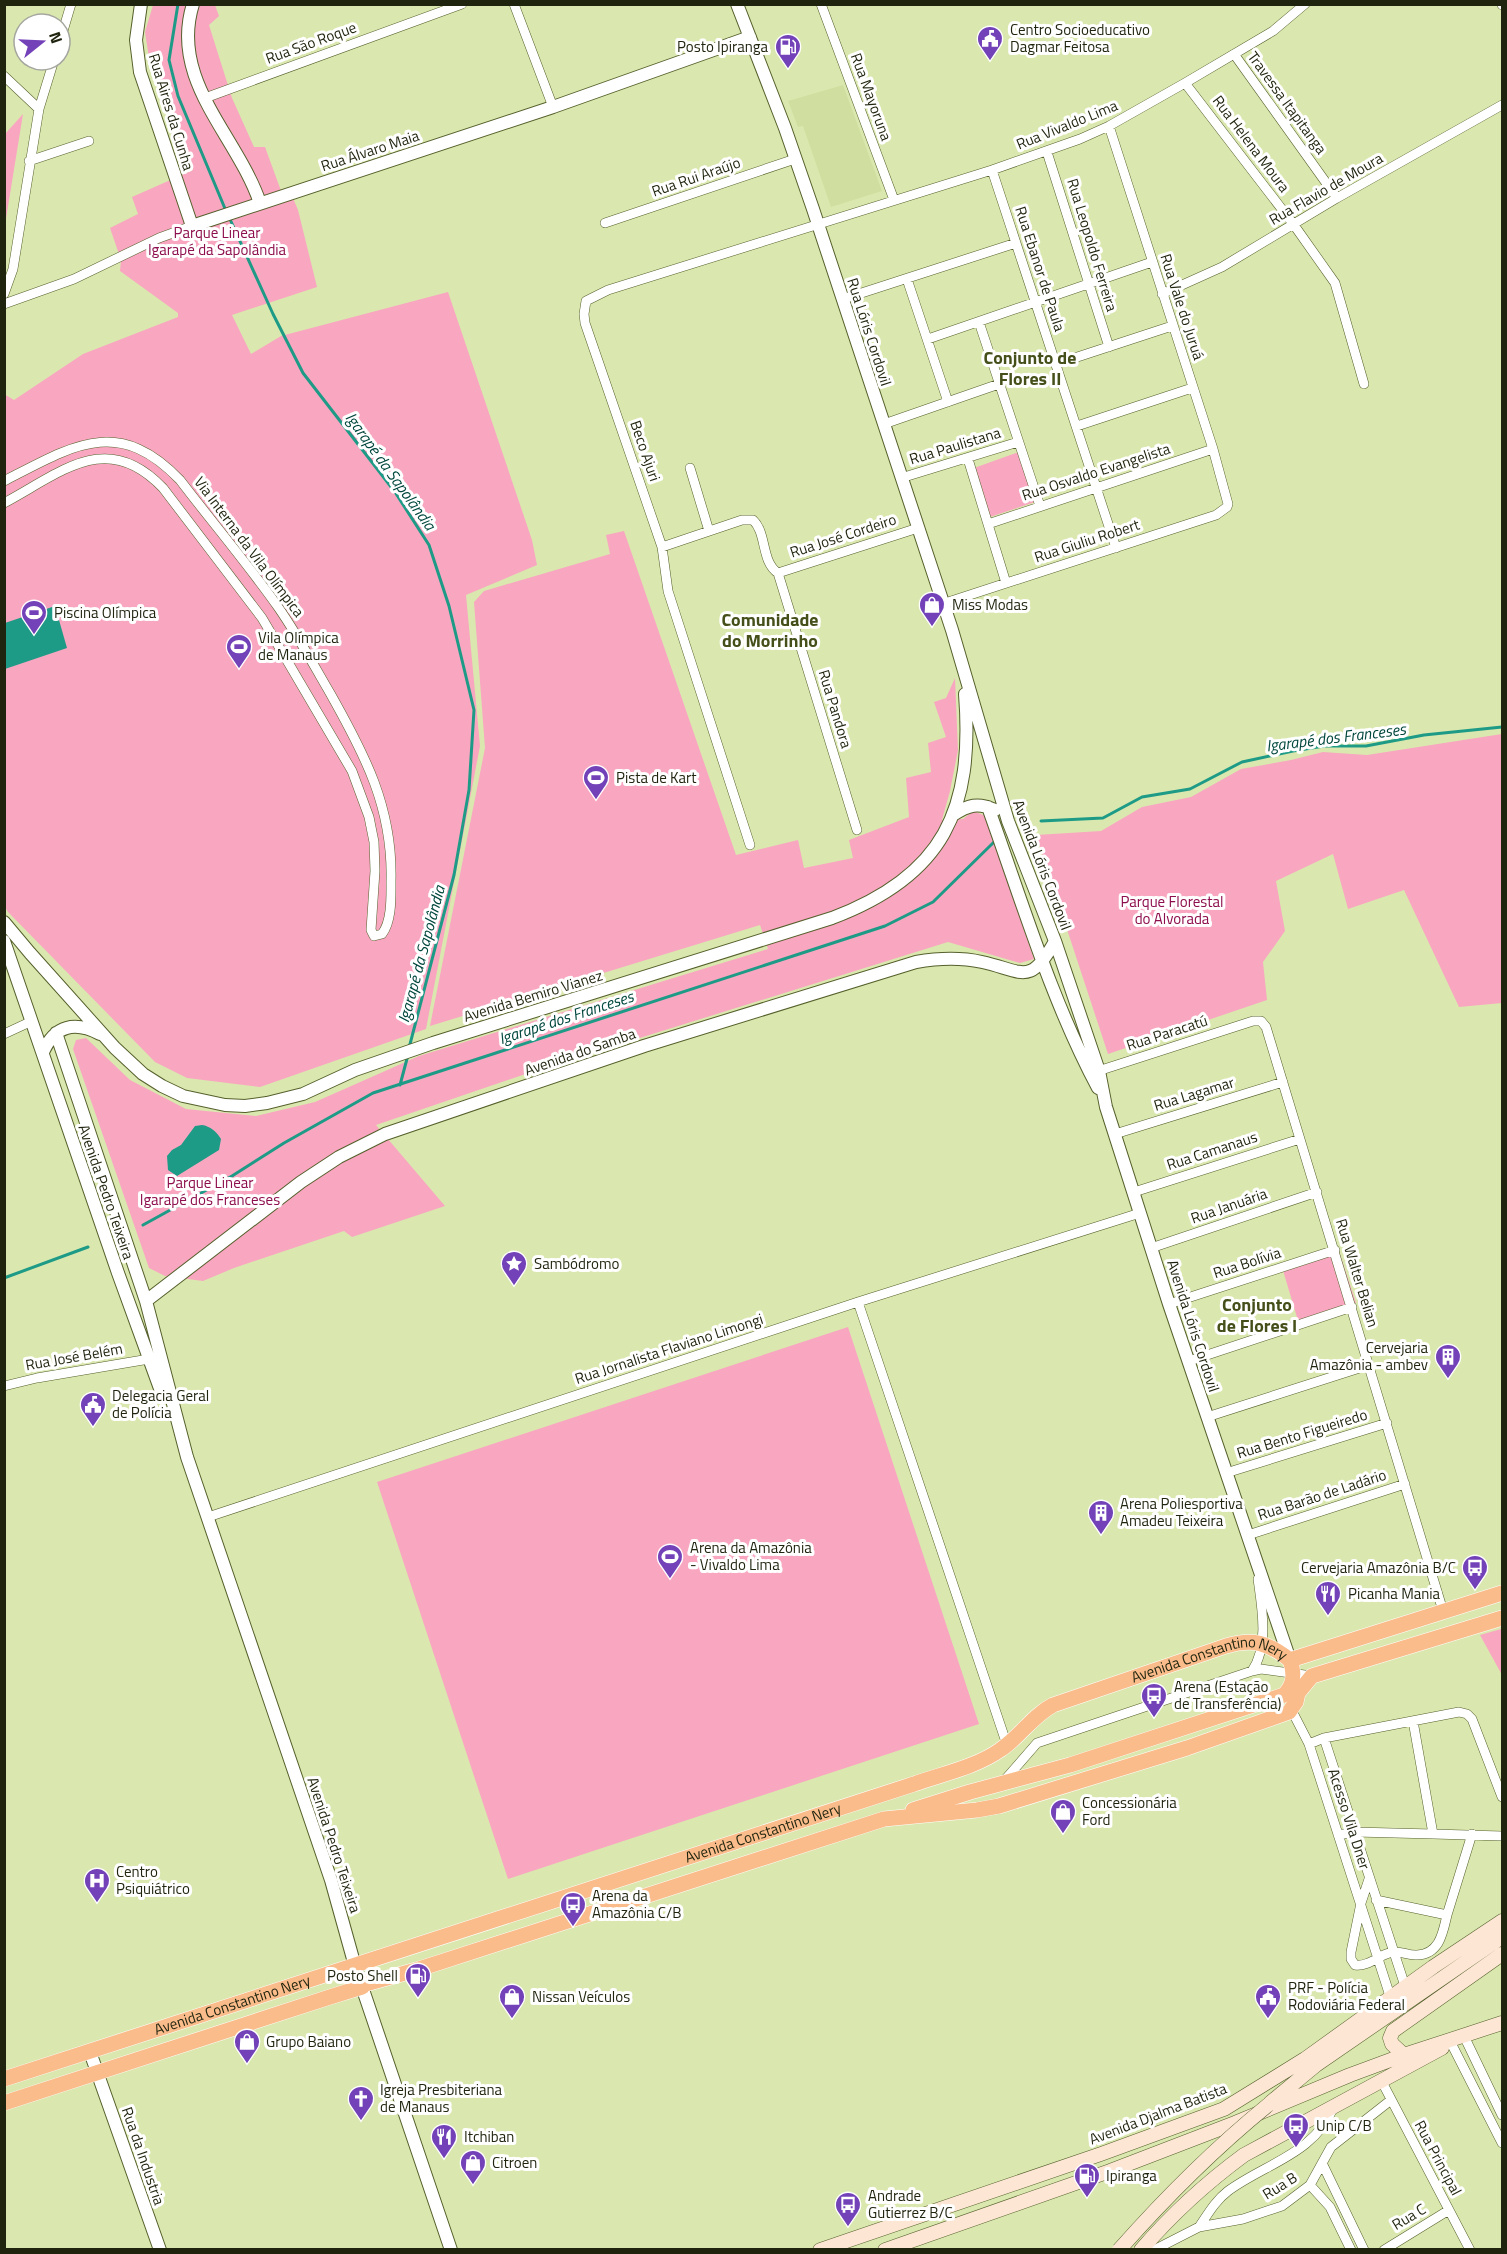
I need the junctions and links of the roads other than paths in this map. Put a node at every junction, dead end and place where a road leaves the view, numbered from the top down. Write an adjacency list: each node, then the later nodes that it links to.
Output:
1 (141, 4): 29 (street, Rua Aires da Cunha)
2 (194, 4): 13 (street)
3 (462, 4): 13 (street, Rua São Roque)
4 (514, 4): 15 (street)
5 (737, 4): 8 (street, Rua Lóris Cordovil)
6 (821, 4): 24 (street, Rua Mayoruna)
7 (1305, 4): 9 (street, Rua Vivaldo Lima)
8 (750, 37): 15 (street, Rua Álvaro Maia); 20 (street, Rua Lóris Cordovil)
9 (1234, 54): 12 (street, Rua Vivaldo Lima); 23 (street, Travessa Itapitanga)
10 (50, 72): 16 (street)
11 (4, 76): 16 (street)
12 (1185, 83): 17 (street, Rua Vivaldo Lima); 28 (street, Rua Helena Moura)
13 (205, 98): 25 (street)
14 (1503, 105): 23 (street, Rua Flavio de Moura)
15 (553, 107): 25 (street, Rua Álvaro Maia)
16 (39, 109): 21 (street)
17 (1110, 126): 19 (street, Rua Vivaldo Lima); 31 (street, Rua Vale do Juruá)
18 (89, 141): 21 (street)
19 (1047, 152): 22 (street, Rua Vivaldo Lima); 33 (street, Rua Leopoldo Ferreira)
20 (795, 159): 26 (street, Rua Rui Araújo); 27 (street, Rua Lóris Cordovil)
21 (29, 161): 34 (street)
22 (992, 170): 24 (street, Rua Vivaldo Lima); 30 (street, Rua Ebanor de Paula)
23 (1337, 198): 28 (street, Rua Flavio de Moura)
24 (894, 200): 27 (street, Rua Vivaldo Lima)
25 (260, 203): 29 (street, Rua Álvaro Maia)
26 (605, 223)
27 (818, 224): 36 (street, Rua Lóris Cordovil); 65 (street, Beco Ajuri)
28 (1294, 225): 35 (street, Rua Flavio de Moura); 45 (street, Rua Helena Moura)
29 (192, 226): 38 (street, Rua Álvaro Maia)
30 (1016, 243): 32 (street); 37 (street, Rua Ebanor de Paula)
31 (1152, 262): 33 (street); 35 (street, Rua Vale do Juruá)
32 (907, 279): 36 (street); 41 (street)
33 (1088, 285): 37 (street); 42 (street, Rua Leopoldo Ferreira)
34 (4, 294)
35 (1162, 294): 40 (street, Rua Vale do Juruá)
36 (843, 299): 48 (street, Rua Lóris Cordovil)
37 (1035, 302): 39 (street); 43 (street, Rua Ebanor de Paula)
38 (4, 304)
39 (979, 322): 41 (street); 44 (street)
40 (1172, 326): 42 (street); 46 (street, Rua Vale do Juruá)
41 (928, 339): 47 (street)
42 (1108, 347): 43 (street)
43 (1056, 364): 49 (street, Rua Ebanor de Paula)
44 (999, 384): 47 (street); 50 (street)
45 (1364, 384)
46 (1192, 388): 49 (street); 51 (street, Rua Vale do Juruá)
47 (948, 402): 48 (street)
48 (884, 424): 54 (street, Rua Lóris Cordovil)
49 (1077, 426): 56 (street, Rua Ebanor de Paula)
50 (1018, 442): 52 (street, Rua Paulistana); 59 (street)
51 (1213, 448): 56 (street, Rua Osvaldo Evangelista); 57 (street, Rua Vale do Juruá)
52 (968, 459): 54 (street, Rua Paulistana); 62 (street)
53 (690, 468): 64 (street)
54 (901, 478): 63 (street, Rua Lóris Cordovil)
55 (4, 481): 60 (street, Via Interna da Vila Olímpica)
56 (1097, 487): 59 (street, Rua Osvaldo Evangelista); 66 (street, Rua Ebanor de Paula)
57 (1226, 496): 66 (street, Rua Giuliu Robert)
58 (4, 502): 61 (street, Via Interna da Vila Olímpica)
59 (1040, 506): 62 (street, Rua Osvaldo Evangelista)
60 (202, 509): 61 (street); 67 (street, Via Interna da Vila Olímpica)
61 (188, 520): 68 (street, Via Interna da Vila Olímpica)
62 (988, 524): 70 (street)
63 (918, 528): 69 (street, Rua José Cordeiro); 71 (street, Rua Lóris Cordovil)
64 (709, 531): 65 (street, Rua Pandora); 69 (street, Rua Pandora)
65 (662, 547): 81 (street, Beco Ajuri)
66 (1116, 548): 70 (street, Rua Giuliu Robert)
67 (239, 557): 68 (street); 72 (street, Via Interna da Vila Olímpica)
68 (224, 568): 74 (street, Via Interna da Vila Olímpica)
69 (778, 573): 80 (street, Rua Pandora)
70 (1006, 583): 71 (street, Rua Giuliu Robert)
71 (942, 604): 73 (street, Rua Lóris Cordovil)
72 (317, 671): 74 (street); 75 (street, Via Interna da Vila Olímpica)
73 (963, 671): 78 (street, Avenida Bemiro Vianez); 79 (street, Avenida Lóris Cordovil)
74 (301, 681): 76 (street, Via Interna da Vila Olímpica)
75 (367, 763): 76 (street); 76 (street, Via Interna da Vila Olímpica)
76 (352, 771)
77 (988, 807): 78 (street); 79 (street); 85 (street, Avenida Lóris Cordovil)
78 (953, 815): 90 (street, Avenida Bemiro Vianez)
79 (1008, 821): 84 (street, Avenida Lóris Cordovil)
80 (857, 830)
81 (750, 845)
82 (4, 922): 90 (street, Avenida Bemiro Vianez)
83 (4, 941): 86 (street, Avenida Pedro Teixeira)
84 (1055, 941): 85 (street); 92 (street, Avenida Lóris Cordovil)
85 (1044, 961): 92 (street, Avenida Lóris Cordovil); 103 (street, Avenida do Samba)
86 (32, 1021): 89 (street); 91 (street, Avenida Pedro Teixeira)
87 (1253, 1021): 92 (street, Rua Paracatú); 93 (street, Rua Walter Belian)
88 (56, 1033): 90 (street, Avenida Bemiro Vianez); 91 (street); 102 (street, Avenida Pedro Teixeira)
89 (4, 1034)
90 (104, 1036)
91 (43, 1052): 101 (street, Avenida Pedro Teixeira)
92 (1094, 1073): 94 (street, Avenida Lóris Cordovil)
93 (1283, 1082): 94 (street, Rua Lagamar); 95 (street, Rua Walter Belian)
94 (1115, 1134): 96 (street, Avenida Lóris Cordovil)
95 (1300, 1139): 96 (street, Rua Camanaus); 97 (street, Rua Walter Belian)
96 (1134, 1192): 98 (street, Avenida Lóris Cordovil)
97 (1317, 1192): 99 (street, Rua Januária); 100 (street, Rua Walter Belian)
98 (1140, 1213): 99 (street, Avenida Lóris Cordovil); 104 (street, Rua Jornalista Flaviano Limongi)
99 (1151, 1248): 105 (street, Avenida Lóris Cordovil)
100 (1335, 1250): 105 (street, Rua Bolívia); 106 (street, Rua Walter Belian)
101 (117, 1273): 102 (street); 107 (street, Avenida Pedro Teixeira)
102 (140, 1281): 103 (street, Avenida Pedro Teixeira)
103 (146, 1301): 113 (street, Avenida Pedro Teixeira)
104 (858, 1302): 116 (street, Rua Jornalista Flaviano Limongi); 130 (street)
105 (1169, 1304): 108 (street, Avenida Lóris Cordovil)
106 (1352, 1307): 108 (street); 109 (street, Rua Walter Belian)
107 (149, 1359): 110 (street, Rua José Belém); 113 (street, Avenida Pedro Teixeira)
108 (1189, 1361): 111 (street, Avenida Lóris Cordovil)
109 (1369, 1365): 111 (street); 112 (street, Rua Walter Belian)
110 (4, 1386)
111 (1208, 1417): 114 (street, Avenida Lóris Cordovil)
112 (1387, 1423): 114 (street, Rua Bento Figueiredo); 115 (street, Rua Walter Belian)
113 (185, 1450): 116 (street, Avenida Pedro Teixeira)
114 (1226, 1473): 117 (street, Avenida Lóris Cordovil)
115 (1405, 1484): 117 (street, Rua Barão de Ladário); 120 (street, Rua Walter Belian)
116 (208, 1517): 148 (street, Avenida Pedro Teixeira)
117 (1248, 1535): 118 (street, Avenida Lóris Cordovil)
118 (1255, 1557): 122 (street, Avenida Lóris Cordovil); 123 (street, Avenida Lóris Cordovil)
119 (1503, 1593): 120 (highway, Avenida Constantino Nery)
120 (1443, 1611): 123 (highway, Avenida Constantino Nery)
121 (1503, 1618): 125 (highway)
122 (1262, 1644): 123 (highway, Avenida Constantino Nery); 124 (street, Avenida Lóris Cordovil); 130 (highway, Avenida Constantino Nery)
123 (1292, 1667): 124 (street); 125 (street); 131 (highway)
124 (1252, 1671): 131 (street)
125 (1312, 1676): 126 (highway)
126 (1291, 1709): 129 (street, Acesso Vila Dner); 133 (highway, Avenida Constantino Nery)
127 (1413, 1721): 128 (street); 132 (street); 136 (street)
128 (1324, 1738): 129 (street); 134 (street, Acesso Vila Dner)
129 (1309, 1744): 137 (street, Acesso Vila Dner)
130 (1007, 1745): 148 (highway, Avenida Constantino Nery)
131 (1003, 1782): 133 (highway)
132 (1503, 1797)
133 (884, 1819): 149 (highway, Avenida Constantino Nery)
134 (1355, 1832): 136 (street, Acesso Vila Dner); 137 (street); 139 (street, Acesso Vila Dner)
135 (1472, 1833): 136 (street, Acesso Vila Dner); 138 (street, Acesso Vila Dner); 142 (street, Acesso Vila Dner)
136 (1433, 1834)
137 (1338, 1835): 141 (street, Acesso Vila Dner)
138 (1503, 1836)
139 (1369, 1879): 140 (street, Acesso Vila Dner); 141 (street, Acesso Vila Dner)
140 (1376, 1899): 142 (street); 145 (street, Acesso Vila Dner)
141 (1360, 1904): 147 (street, Acesso Vila Dner); 147 (street, Acesso Vila Dner)
142 (1447, 1914): 145 (street, Acesso Vila Dner)
143 (1503, 1921): 150 (main road, Avenida Djalma Batista)
144 (1503, 1937): 175 (main road, bridge)
145 (1393, 1952): 147 (street, Acesso Vila Dner); 150 (street, Acesso Vila Dner)
146 (1503, 1954): 156 (main road)
147 (1378, 1959): 151 (street, Acesso Vila Dner)
148 (355, 1966): 149 (street, Avenida Pedro Teixeira); 155 (highway, Avenida Constantino Nery)
149 (362, 1985): 159 (highway, Avenida Constantino Nery); 172 (street, Avenida Pedro Teixeira)
150 (1405, 1986): 151 (main road, Avenida Djalma Batista)
151 (1390, 1996): 173 (main road, Avenida Djalma Batista)
152 (1503, 2022): 153 (main road)
153 (1464, 2036): 154 (main road); 157 (street)
154 (1450, 2040): 156 (main road); 158 (street); 161 (main road)
155 (90, 2052): 159 (street, Rua da Industria); 160 (highway, Avenida Constantino Nery)
156 (1404, 2055): 174 (main road)
157 (1475, 2060): 158 (street); 165 (street)
158 (1462, 2065): 166 (street)
159 (99, 2073): 163 (highway, Avenida Constantino Nery); 171 (street, Rua da Industria)
160 (4, 2079)
161 (1380, 2080): 162 (street, Rua Principal); 164 (main road)
162 (1391, 2100): 167 (street, Rua B); 169 (street, Rua Principal)
163 (4, 2103)
164 (1334, 2106): 170 (street); 176 (main road)
165 (1503, 2115)
166 (1503, 2144)
167 (1322, 2163): 168 (street, Rua B); 179 (street)
168 (1310, 2185): 170 (street, Rua B); 178 (street)
169 (1449, 2210): 180 (street, Rua C); 181 (street, Rua Principal)
170 (1199, 2228): 177 (street, Rua B)
171 (160, 2250)
172 (451, 2250)
173 (820, 2250)
174 (885, 2250)
175 (1119, 2250)
176 (1141, 2250)
177 (1154, 2250)
178 (1351, 2250)
179 (1364, 2250)
180 (1384, 2250)
181 (1470, 2250)

